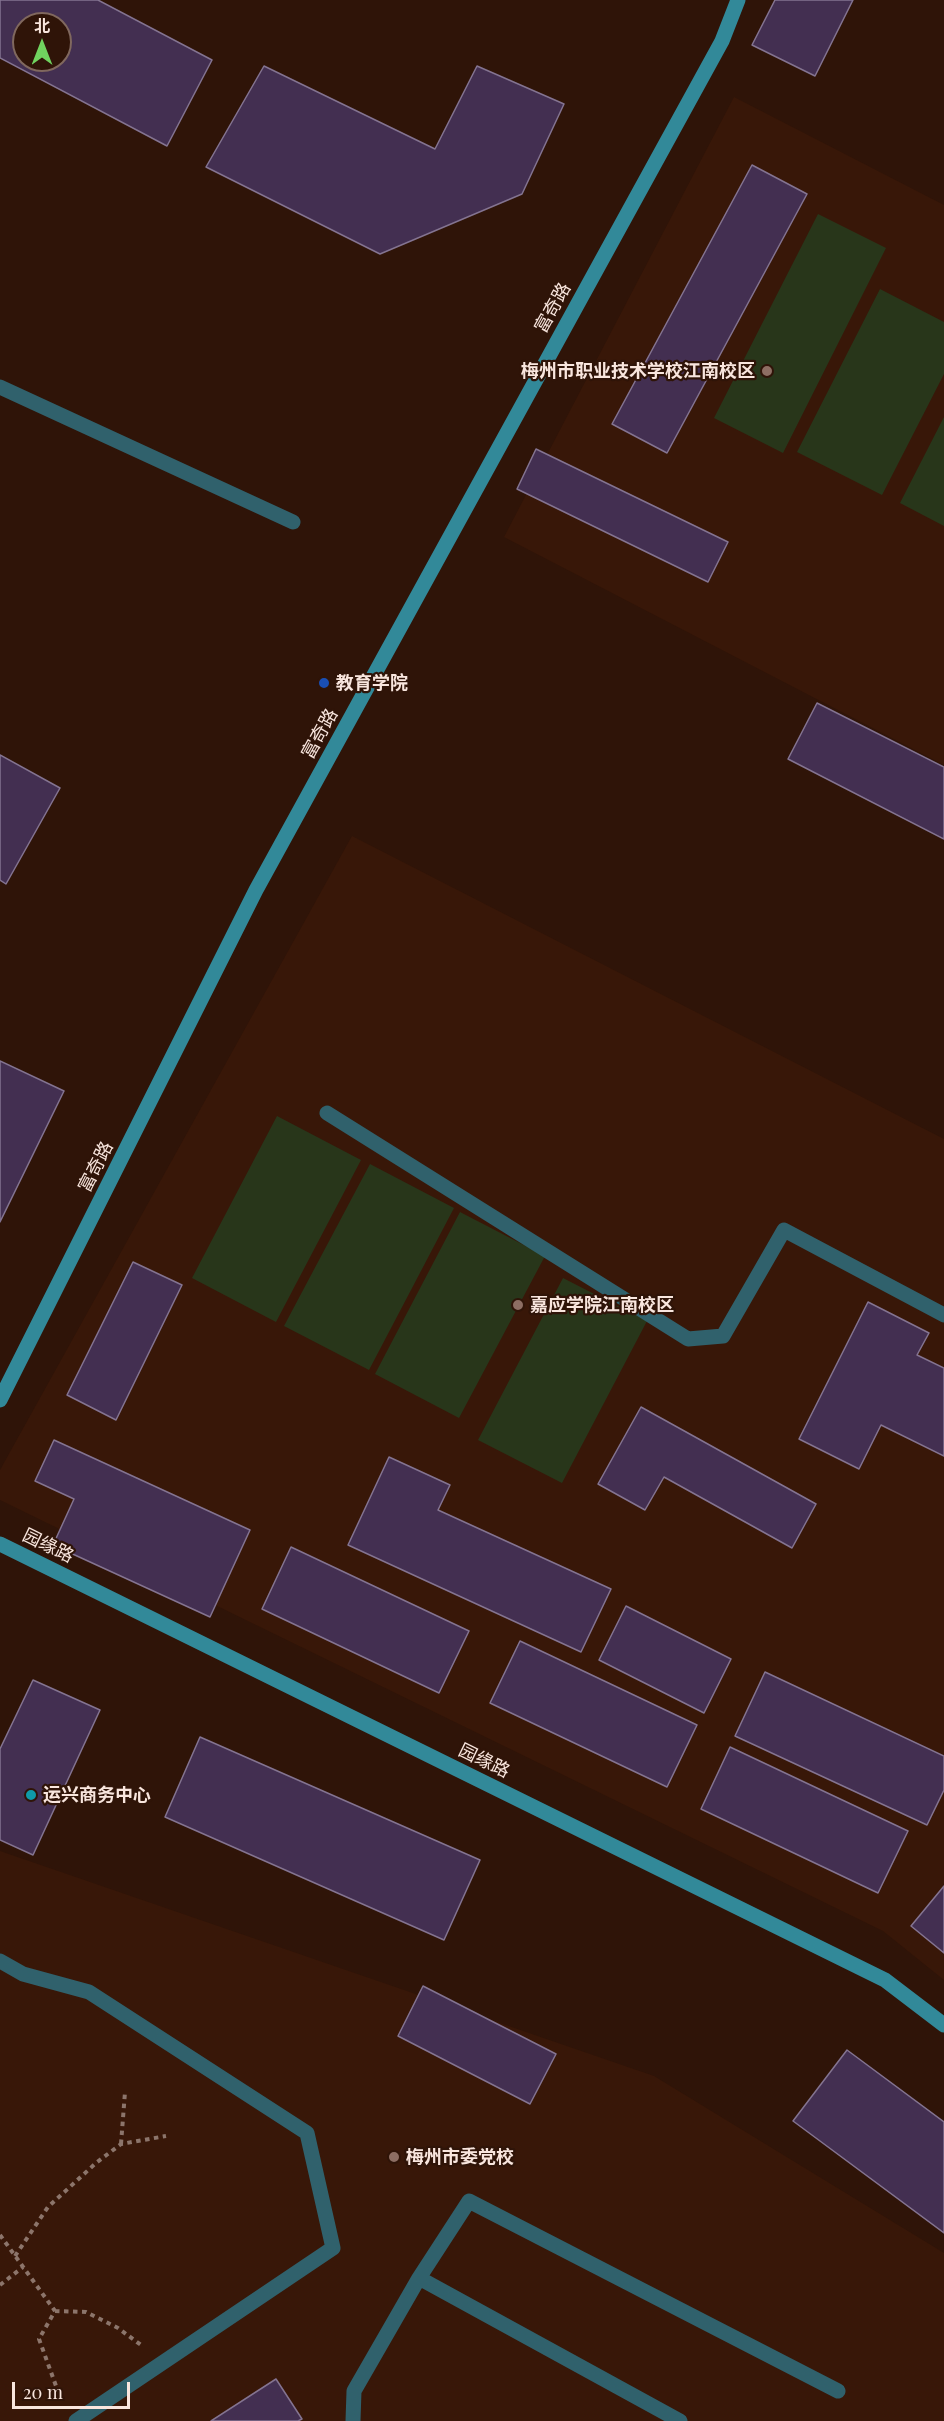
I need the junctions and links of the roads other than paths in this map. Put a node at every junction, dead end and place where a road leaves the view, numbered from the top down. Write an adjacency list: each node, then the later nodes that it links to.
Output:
1 (738, 0): 6 (street, 富奇路)
2 (0, 387): 3 (street)
3 (293, 522)
4 (327, 1113): 5 (street)
5 (944, 1316)
6 (0, 1400)
7 (0, 1544): 9 (street, 园缘路)
8 (0, 1961): 12 (street)
9 (944, 2025)
10 (419, 2278): 11 (street); 13 (street); 14 (street)
11 (838, 2391)
12 (76, 2421)
13 (353, 2421)
14 (680, 2421)

